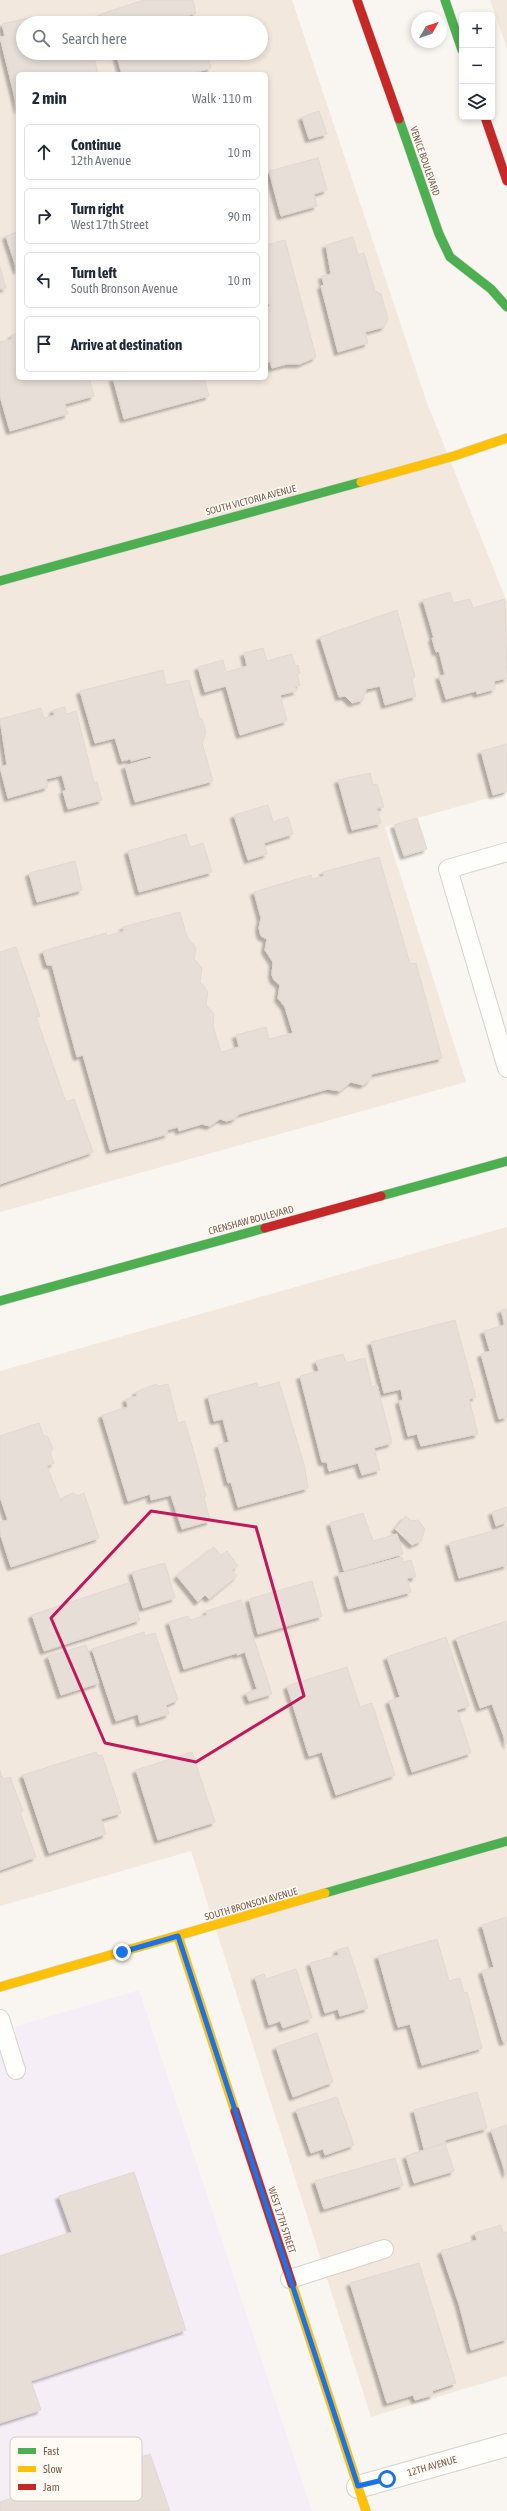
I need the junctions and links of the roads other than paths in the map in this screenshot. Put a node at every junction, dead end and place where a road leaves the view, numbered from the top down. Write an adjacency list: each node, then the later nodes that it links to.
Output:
1 (357, 0): 6 (street, VENICE BOULEVARD)
2 (445, 0): 3 (street)
3 (461, 48)
4 (486, 120): 5 (street)
5 (507, 181)
6 (507, 307)
7 (507, 438): 8 (street, SOUTH VICTORIA AVENUE)
8 (0, 581)
9 (507, 852): 10 (lane)
10 (503, 1040): 11 (lane)
11 (507, 1068)
12 (507, 1161): 13 (street, CRENSHAW BOULEVARD)
13 (0, 1300)
14 (507, 1841): 15 (street, SOUTH BRONSON AVENUE)
15 (178, 1936): 16 (street, SOUTH BRONSON AVENUE); 20 (street, WEST 17TH STREET)
16 (0, 1987)
17 (0, 2019): 18 (lane)
18 (16, 2070)
19 (384, 2249): 20 (lane)
20 (290, 2279): 22 (street, WEST 17TH STREET)
21 (507, 2445): 22 (street, 12TH AVENUE)
22 (358, 2486): 23 (street, WEST 17TH STREET)
23 (366, 2511)

